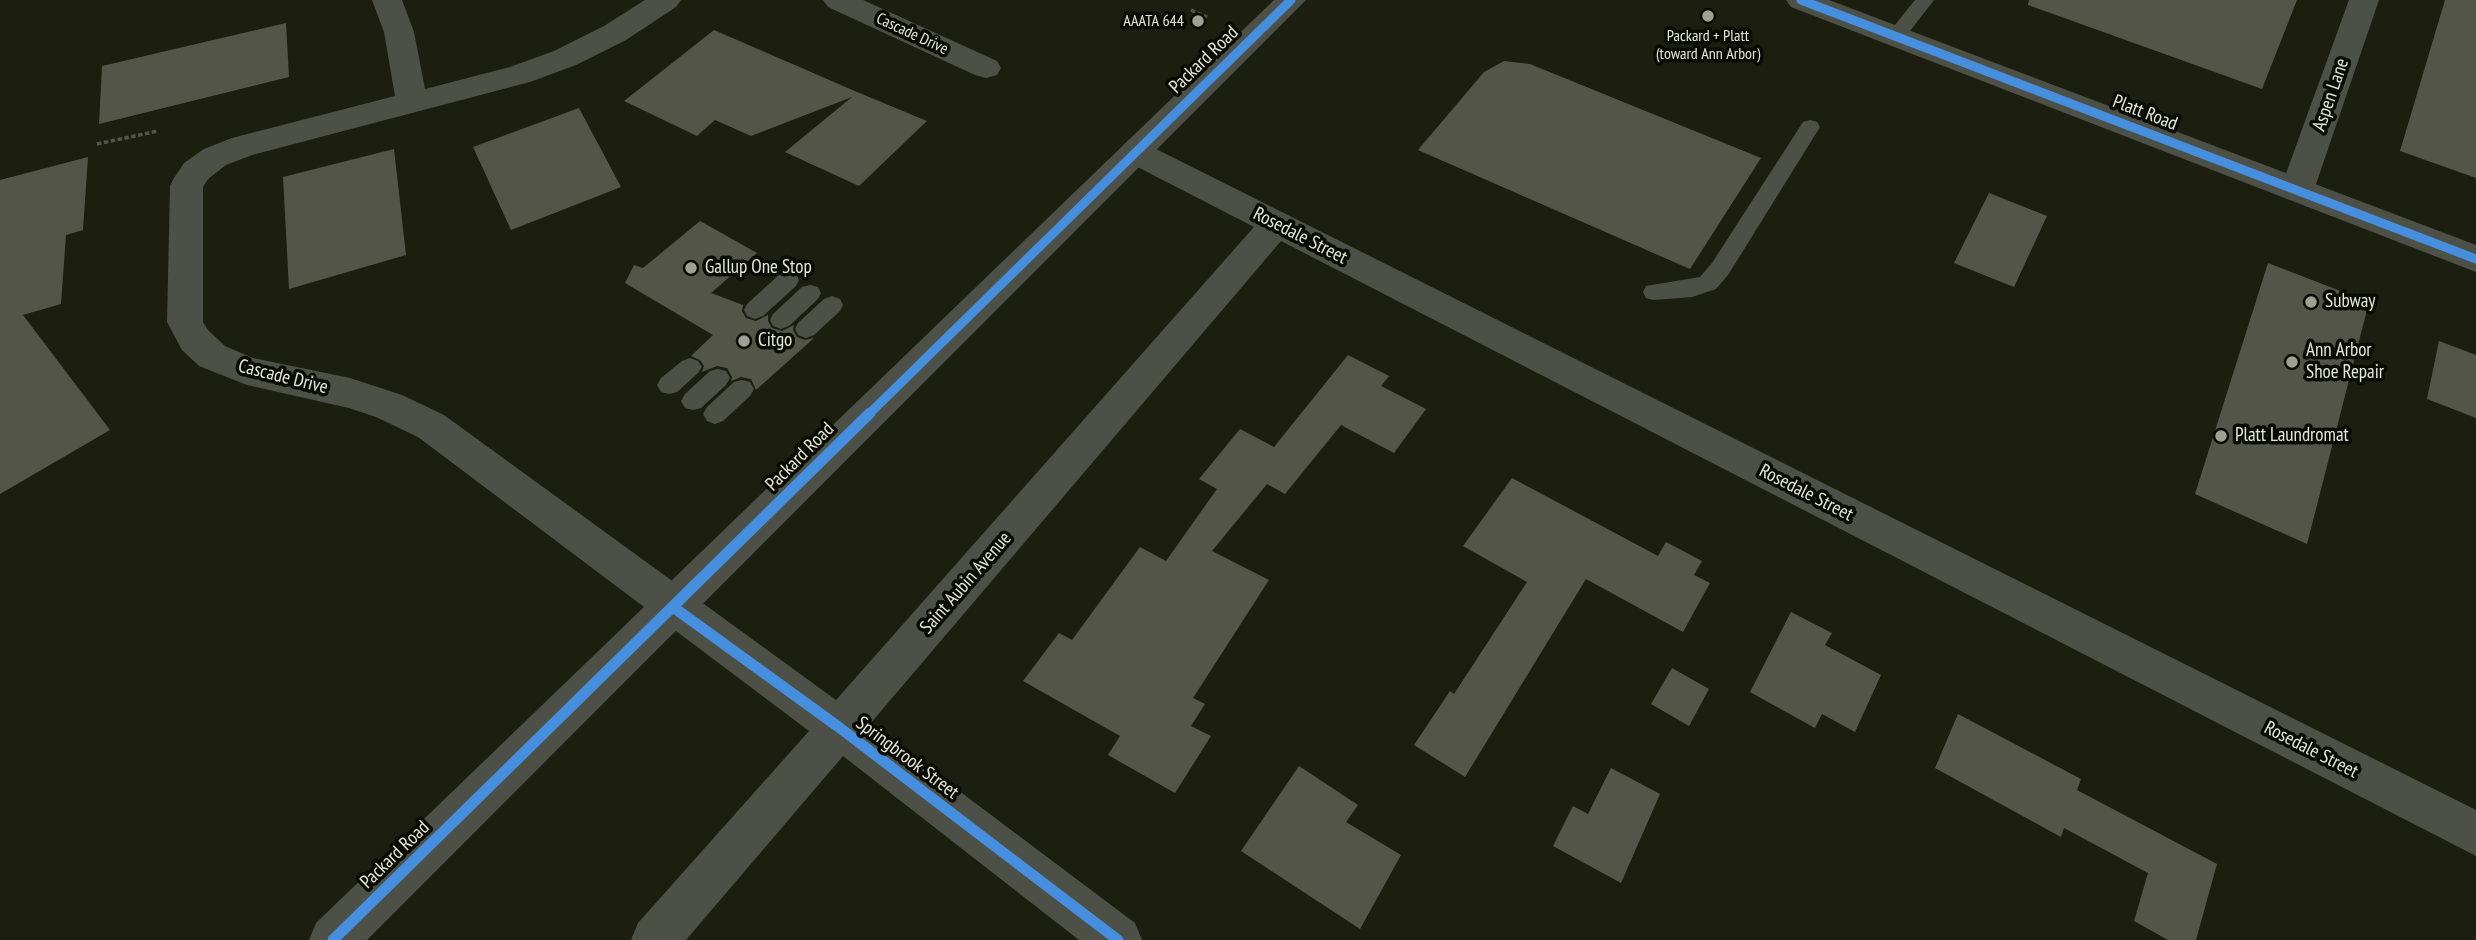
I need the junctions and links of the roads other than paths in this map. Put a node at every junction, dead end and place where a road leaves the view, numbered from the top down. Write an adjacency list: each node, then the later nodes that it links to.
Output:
1 (387, 0): 10 (street)
2 (666, 0): 10 (street, Cascade Drive)
3 (838, 0): 9 (street, Cascade Drive)
4 (1291, 0): 12 (street, Packard Road)
5 (1801, 0): 8 (street, Platt Road)
6 (1925, 0): 8 (lane)
7 (2364, 0): 13 (street, Aspen Lane)
8 (1896, 36): 13 (street, Platt Road)
9 (986, 68)
10 (412, 103): 29 (street, Cascade Drive)
11 (1810, 127): 17 (lane)
12 (1135, 152): 14 (street, Rosedale Street); 29 (street, Packard Road)
13 (2297, 190): 15 (street, Platt Road)
14 (1277, 224): 30 (street, Saint Aubin Avenue); 31 (street, Rosedale Street)
15 (2476, 259)
16 (788, 280): 20 (lane)
17 (1654, 292)
18 (810, 293): 21 (lane)
19 (832, 305): 22 (lane)
20 (755, 310)
21 (781, 320)
22 (806, 329)
23 (690, 367): 25 (lane)
24 (718, 378): 27 (lane)
25 (669, 385)
26 (742, 389): 28 (lane)
27 (692, 401)
28 (715, 414)
29 (673, 607): 30 (street, Springbrook Street); 32 (street, Packard Road)
30 (840, 728): 33 (street, Saint Aubin Avenue); 34 (street, Springbrook Street)
31 (2476, 834)
32 (333, 940)
33 (654, 940)
34 (1118, 940)

